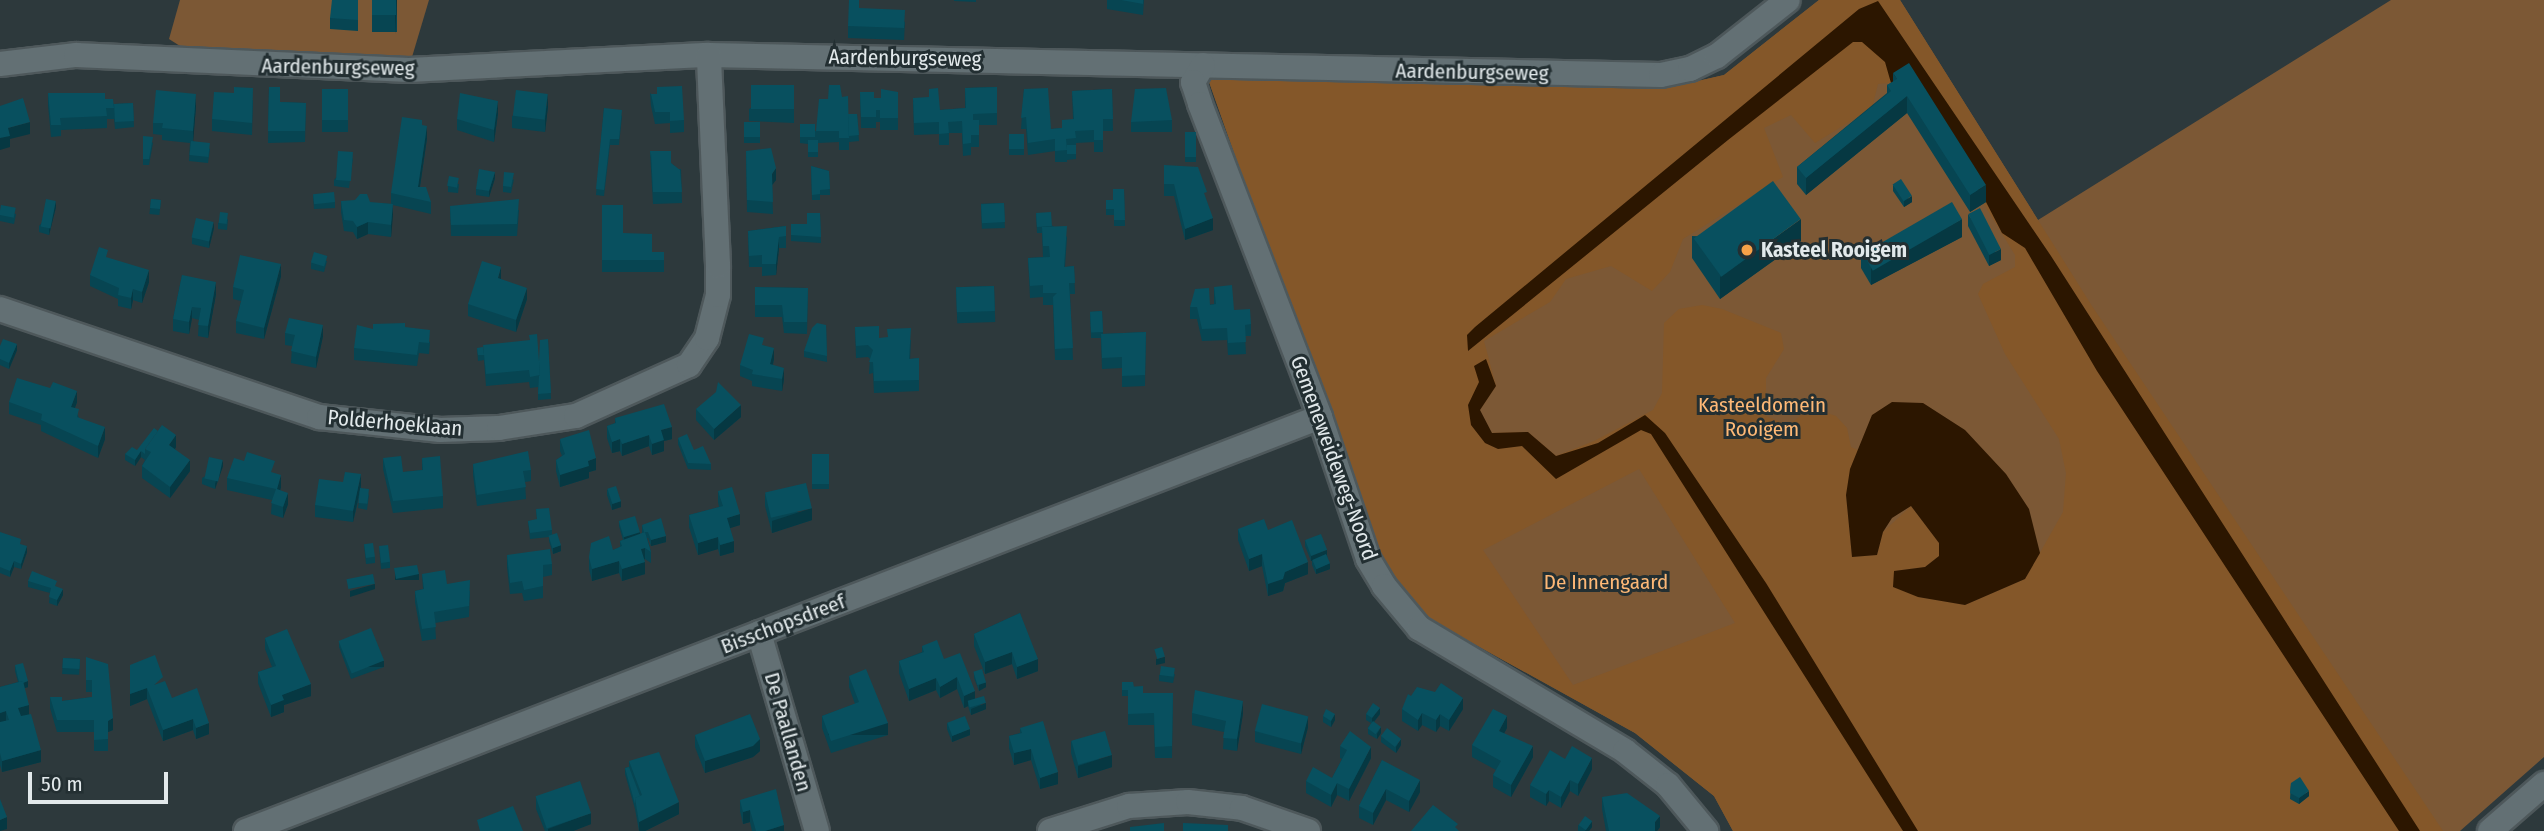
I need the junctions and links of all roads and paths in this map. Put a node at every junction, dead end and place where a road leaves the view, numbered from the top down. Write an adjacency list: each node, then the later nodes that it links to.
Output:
1 (1788, 0): 4 (street, Aardenburgseweg)
2 (709, 55): 3 (street, Aardenburgseweg); 4 (street, Aardenburgseweg); 5 (street, Polderhoeklaan)
3 (0, 64)
4 (1203, 65): 6 (street, Gemeneweideweg-Noord)
5 (0, 309)
6 (1320, 418): 7 (street, Bisschopsdreef); 13 (street, Gemeneweideweg-Noord)
7 (759, 633): 9 (street, Bisschopsdreef); 10 (street, De Paallanden)
8 (2544, 784): 14 (street)
9 (246, 831)
10 (817, 831)
11 (1050, 831): 12 (street)
12 (1308, 831)
13 (1706, 831)
14 (2490, 831)

